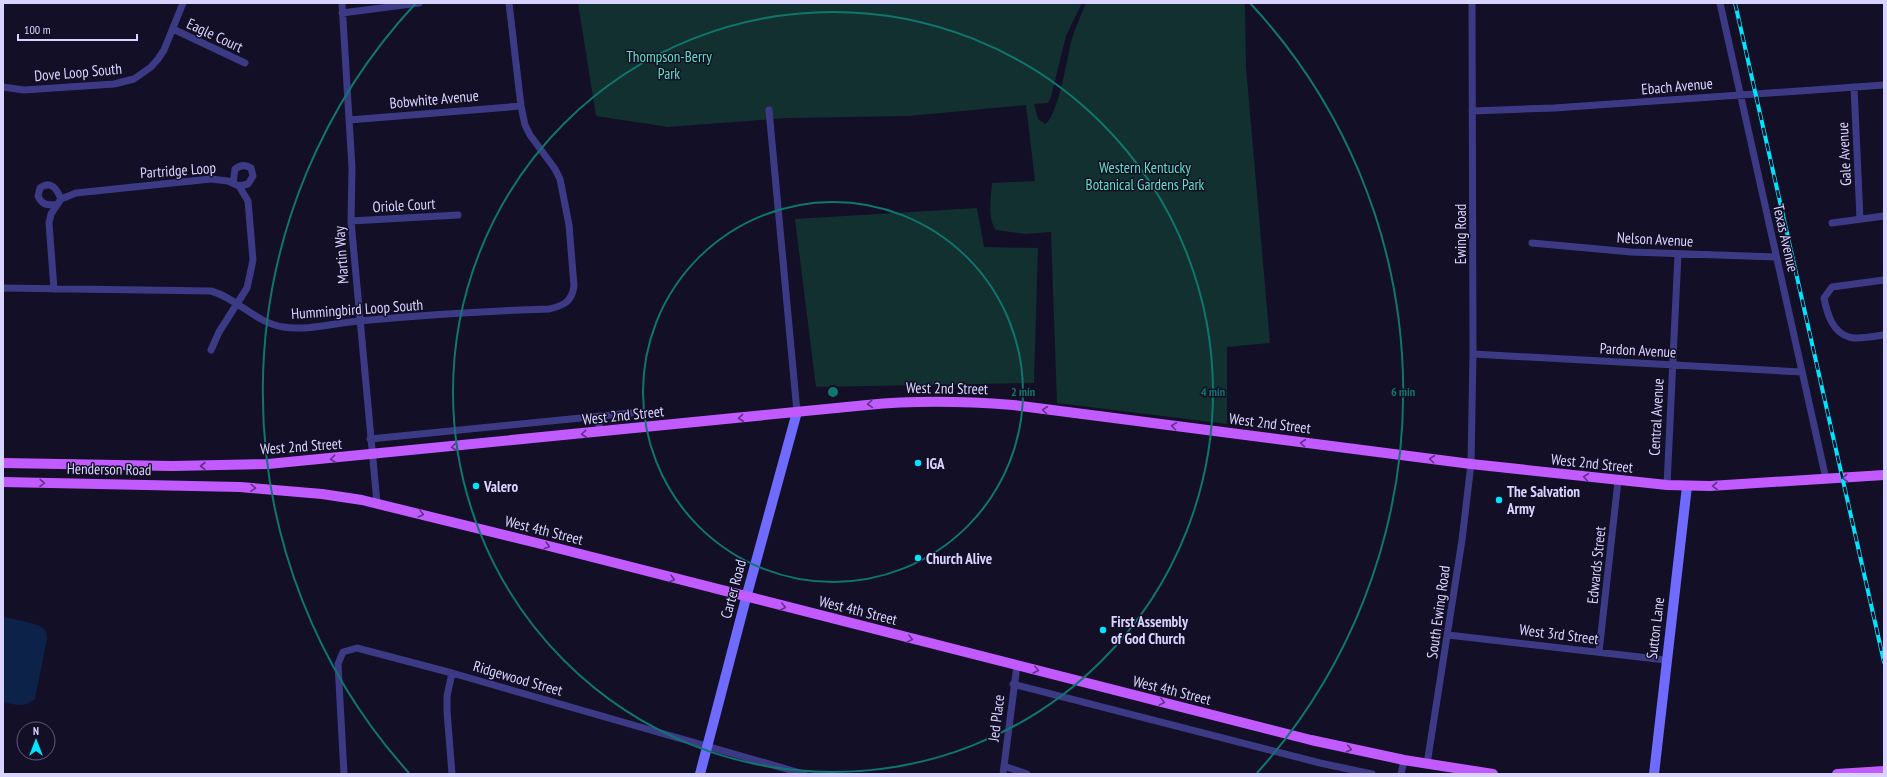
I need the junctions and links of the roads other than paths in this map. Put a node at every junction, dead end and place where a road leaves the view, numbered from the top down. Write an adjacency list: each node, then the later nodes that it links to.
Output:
1 (183, 3): 8 (street, Dove Loop South)
2 (342, 3): 7 (street, Martin Way)
3 (418, 3): 7 (street)
4 (510, 3): 14 (street)
5 (1472, 3): 16 (street, Ewing Road)
6 (1720, 3): 13 (street, Texas Avenue)
7 (342, 13): 17 (street, Martin Way)
8 (173, 29): 9 (street, Eagle Court); 11 (street, Dove Loop South)
9 (245, 63)
10 (1884, 85): 12 (street, Ebach Avenue)
11 (3, 86)
12 (1854, 87): 13 (street, Ebach Avenue); 20 (street, Gale Avenue)
13 (1740, 94): 16 (street, Ebach Avenue); 25 (street, Texas Avenue)
14 (521, 106): 17 (street, Bobwhite Avenue); 30 (street, Hummingbird Loop South)
15 (769, 110): 36 (street)
16 (1472, 111): 33 (street, Ewing Road)
17 (349, 120): 21 (street, Martin Way)
18 (458, 215): 21 (street, Oriole Court)
19 (1884, 216): 20 (street)
20 (1860, 219): 22 (street)
21 (351, 221): 30 (street, Martin Way)
22 (1832, 223)
23 (1532, 243): 24 (street, Nelson Avenue)
24 (1678, 254): 25 (street, Nelson Avenue); 34 (street, Central Avenue)
25 (1776, 257): 35 (street, Texas Avenue)
26 (1884, 280): 31 (street)
27 (3, 288): 28 (street, Hummingbird Loop South)
28 (54, 289): 29 (street, Hummingbird Loop South); 29 (street, Partridge Loop)
29 (237, 302): 30 (street, Hummingbird Loop South); 32 (street, Partridge Loop)
30 (359, 321): 40 (street, Martin Way)
31 (1884, 335)
32 (211, 350)
33 (1473, 354): 34 (street, Pardon Avenue); 43 (street, Ewing Road)
34 (1671, 365): 35 (street, Pardon Avenue); 49 (street, Central Avenue)
35 (1802, 372): 46 (street, Texas Avenue)
36 (797, 412): 39 (main road, West 2nd Street, one-way to 39); 43 (main road, West 2nd Street, one-way to 36); 53 (main road, Carter Road)
37 (631, 413): 38 (street, West 2nd Street)
38 (599, 416): 39 (street); 40 (street, West 2nd Street)
39 (599, 432): 41 (main road, West 2nd Street, one-way to 41)
40 (370, 438): 41 (street, Martin Way)
41 (372, 456): 44 (main road, West 2nd Street, one-way to 44); 52 (street, Martin Way)
42 (3, 464): 44 (main road, Henderson Road)
43 (1471, 464): 47 (main road, West 2nd Street, one-way to 43); 54 (street, South Ewing Road)
44 (151, 466)
45 (1884, 475): 46 (main road, West 2nd Street, one-way to 46)
46 (1826, 479): 51 (main road, West 2nd Street, one-way to 51)
47 (1618, 481): 49 (main road, West 2nd Street); 55 (street, Edwards Street)
48 (3, 482): 50 (main road, Henderson Road, one-way to 50)
49 (1667, 485): 51 (main road, West 2nd Street)
50 (214, 486): 52 (main road, West 4th Street, one-way to 52)
51 (1687, 486): 56 (main road, Sutton Lane)
52 (377, 504): 53 (main road, West 4th Street, one-way to 53)
53 (746, 598): 57 (main road, West 4th Street, one-way to 57); 60 (main road, Carter Road)
54 (1448, 634): 55 (street, West 3rd Street); 62 (street, South Ewing Road)
55 (1599, 652): 56 (street, West 3rd Street)
56 (1666, 660): 74 (main road, Sutton Lane)
57 (1017, 665): 59 (street, Jed Place); 61 (main road, West 4th Street, one-way to 61)
58 (452, 673): 60 (street, Ridgewood Street); 65 (street, Ridgewood Street); 66 (street)
59 (1013, 684): 63 (street, Jed Place); 71 (street)
60 (707, 746): 67 (main road, Carter Road); 68 (street, Ridgewood Street)
61 (1404, 760): 62 (main road, West 4th Street); 72 (street)
62 (1427, 764): 73 (main road, West 4th Street)
63 (1004, 766): 69 (street, Jed Place); 70 (street)
64 (1884, 771): 75 (main road)
65 (344, 774)
66 (452, 774)
67 (700, 774)
68 (804, 774)
69 (1003, 774)
70 (1027, 774)
71 (1372, 774)
72 (1401, 774)
73 (1493, 774)
74 (1654, 774)
75 (1837, 774)

